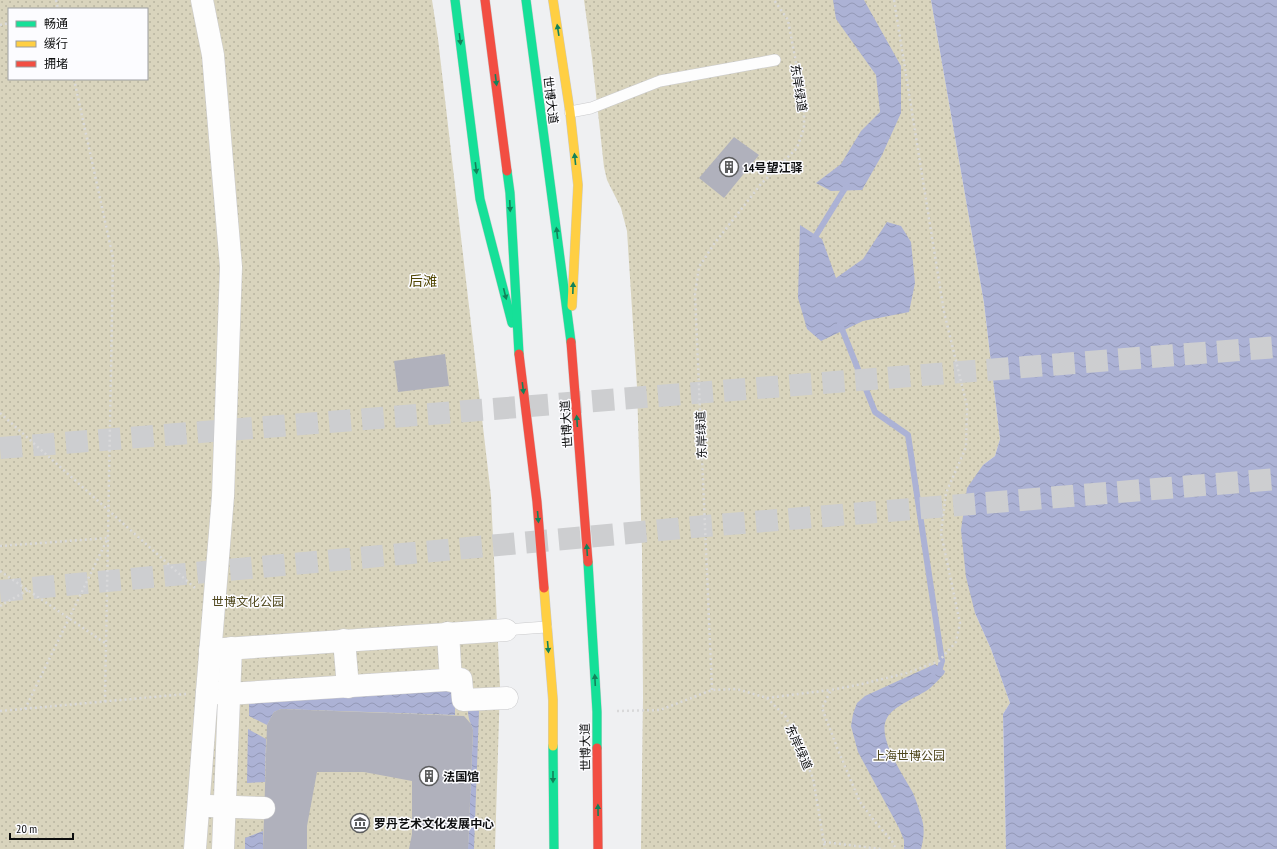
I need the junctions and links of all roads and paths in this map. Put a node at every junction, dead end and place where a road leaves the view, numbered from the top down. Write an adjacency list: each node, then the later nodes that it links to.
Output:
1 (202, 0): 19 (street)
2 (455, 0): 12 (main road, one-way to 12)
3 (485, 0): 12 (main road, one-way to 12)
4 (526, 0): 11 (main road, 世博大道, one-way to 4)
5 (554, 0): 10 (main road, one-way to 5)
6 (774, 0): 30 (path, 东岸绿道)
7 (894, 0): 31 (path)
8 (775, 60): 10 (lane)
9 (74, 80): 14 (path)
10 (570, 112): 11 (main road, one-way to 10)
11 (571, 341): 39 (main road, 世博大道, one-way to 11)
12 (519, 350): 22 (main road, one-way to 22)
13 (0, 413): 14 (path)
14 (108, 510): 15 (path); 19 (path)
15 (108, 538): 16 (path); 21 (path); 26 (path)
16 (0, 546)
17 (0, 571): 18 (path)
18 (28, 590): 20 (path); 21 (path)
19 (214, 605): 27 (street)
20 (0, 606)
21 (69, 618): 26 (path); 37 (path)
22 (546, 627): 23 (lane); 46 (main road, one-way to 46)
23 (506, 630): 24 (street)
24 (448, 633): 25 (street); 28 (street)
25 (344, 640): 27 (street); 29 (street)
26 (106, 643): 36 (path)
27 (220, 649): 32 (street); 33 (street)
28 (451, 681): 29 (street); 34 (street)
29 (348, 687): 33 (street)
30 (712, 690): 35 (path, 东岸绿道); 39 (path)
31 (831, 690): 35 (path); 50 (path)
32 (207, 692): 33 (street); 36 (path); 40 (street)
33 (228, 694): 41 (street)
34 (507, 698)
35 (767, 698): 43 (path, 东岸绿道)
36 (105, 702): 37 (path)
37 (25, 709): 38 (path)
38 (0, 711)
39 (597, 712): 47 (main road, 世博大道, one-way to 39)
40 (199, 805): 41 (street); 44 (street)
41 (224, 807): 42 (street); 45 (street)
42 (264, 808)
43 (824, 842): 48 (path, 东岸绿道); 49 (path)
44 (196, 849)
45 (223, 849)
46 (554, 849)
47 (598, 849)
48 (826, 849)
49 (881, 849)
50 (896, 849)

